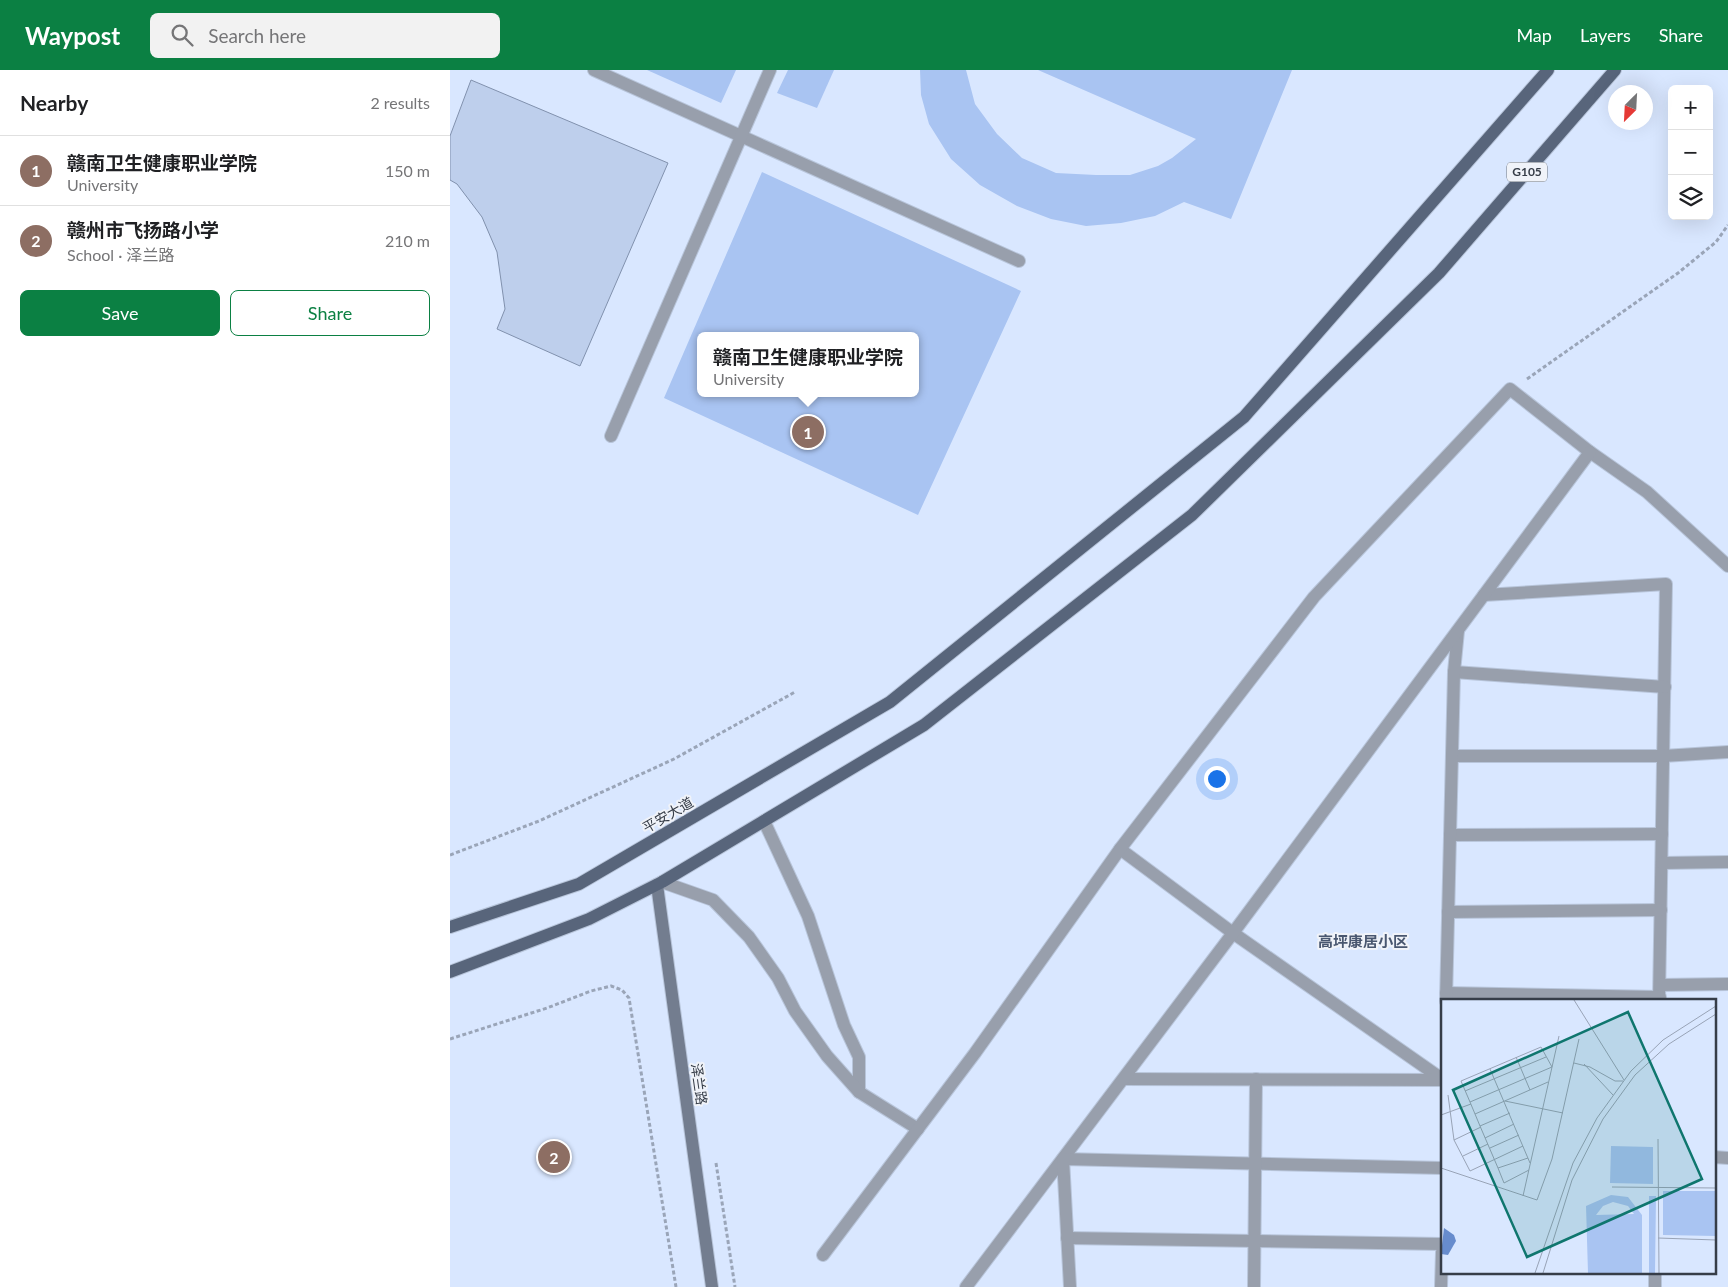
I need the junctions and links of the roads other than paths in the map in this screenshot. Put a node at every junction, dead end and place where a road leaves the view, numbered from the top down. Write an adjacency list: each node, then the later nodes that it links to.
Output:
1 (594, 70): 5 (street)
2 (770, 70): 5 (street)
3 (1548, 70): 26 (main road, 平安大道)
4 (1615, 70): 17 (main road, G105)
5 (740, 136): 6 (street); 7 (street)
6 (1019, 261)
7 (611, 436)
8 (1590, 452): 9 (street); 10 (street); 20 (street)
9 (1728, 566)
10 (1484, 595): 11 (street); 13 (street)
11 (1458, 630): 12 (street); 27 (street)
12 (1454, 672): 13 (street); 15 (street)
13 (1665, 687): 16 (street)
14 (1728, 752): 16 (street)
15 (1452, 756): 16 (street); 19 (street)
16 (1663, 756): 18 (street)
17 (764, 821): 23 (main road); 36 (street)
18 (1662, 834): 19 (street); 22 (street)
19 (1450, 835): 25 (street)
20 (1120, 849): 27 (street); 37 (street)
21 (1728, 862): 22 (street)
22 (1662, 863): 24 (street)
23 (659, 883): 28 (main road); 36 (street); 47 (street, 泽兰路)
24 (1661, 910): 25 (street); 30 (street)
25 (1448, 912): 31 (street)
26 (450, 927)
27 (1233, 933): 32 (street); 33 (street)
28 (450, 972)
29 (1728, 984): 30 (street)
30 (1660, 994): 31 (street)
31 (1446, 997)
32 (1441, 1078)
33 (1124, 1079): 34 (street); 38 (street)
34 (1256, 1079): 35 (street); 39 (street)
35 (1441, 1079)
36 (859, 1092): 37 (street)
37 (918, 1129): 44 (street)
38 (1063, 1159): 39 (street); 41 (street); 48 (street)
39 (1255, 1164): 40 (street); 42 (street)
40 (1441, 1168)
41 (1068, 1238): 42 (street); 49 (street)
42 (1254, 1241): 43 (street); 50 (street)
43 (1441, 1244)
44 (824, 1255)
45 (1441, 1274): 51 (street)
46 (1655, 1274): 52 (street)
47 (712, 1287)
48 (966, 1287)
49 (1070, 1287)
50 (1254, 1287)
51 (1441, 1287)
52 (1655, 1287)

